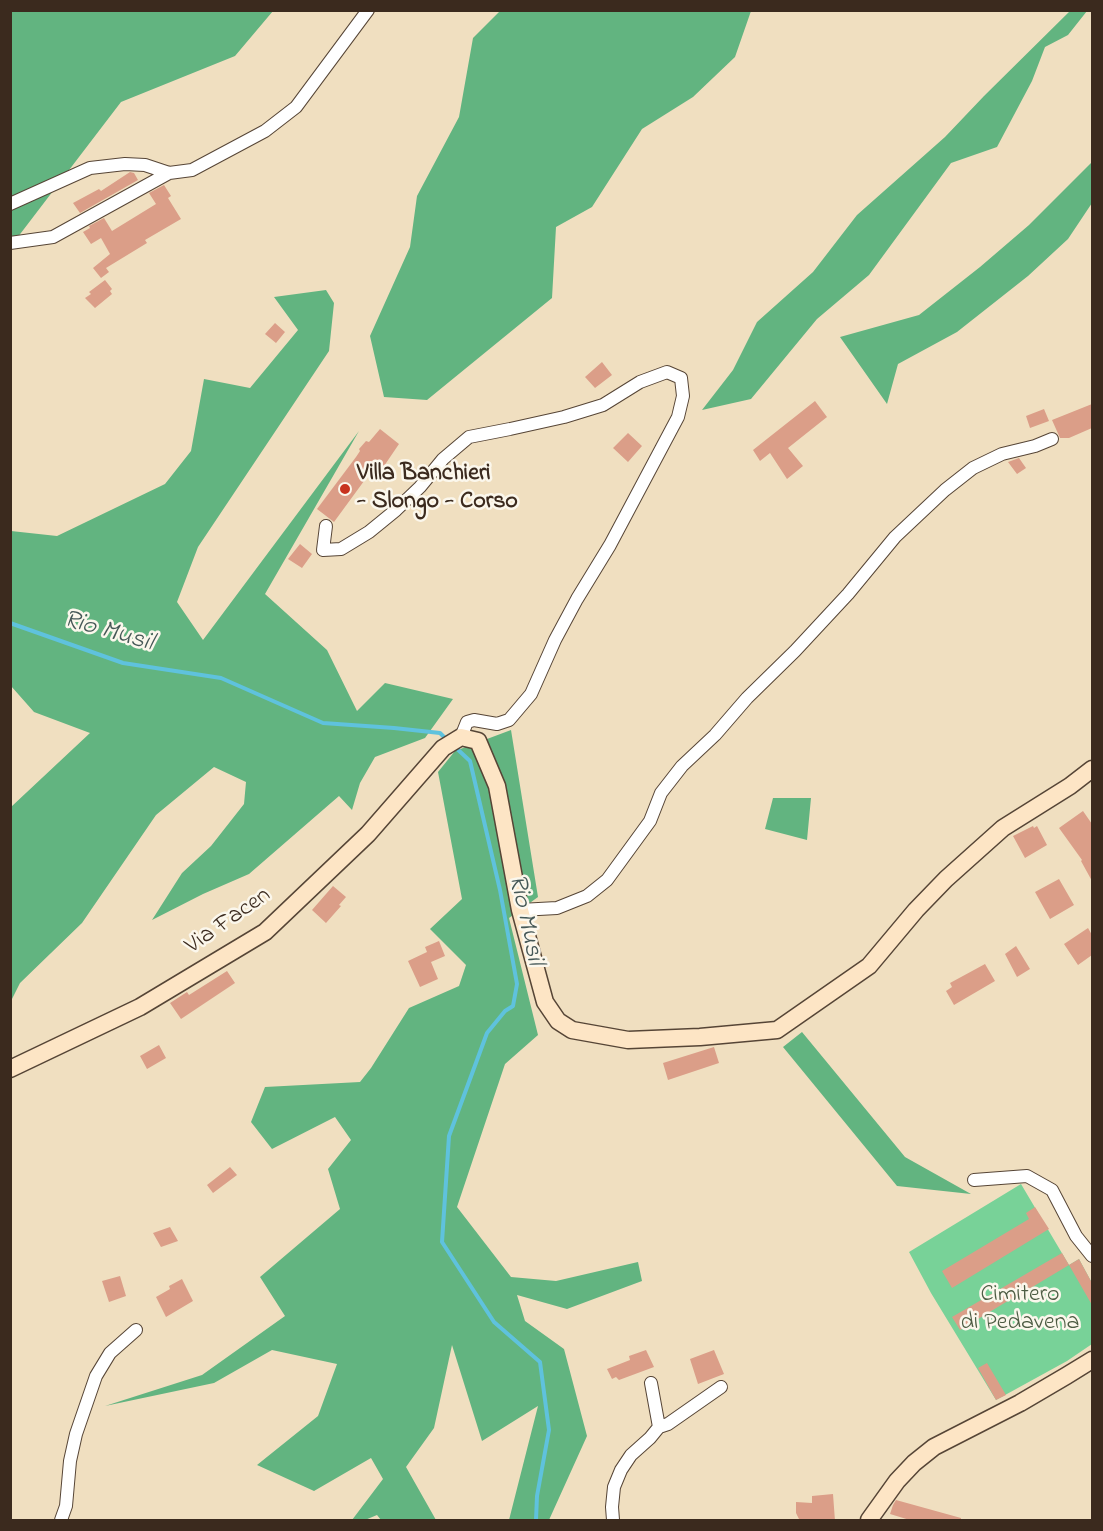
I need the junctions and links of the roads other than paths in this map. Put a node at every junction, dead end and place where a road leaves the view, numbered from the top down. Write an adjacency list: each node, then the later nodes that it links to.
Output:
1 (368, 10): 2 (street)
2 (170, 172): 3 (street); 4 (street)
3 (10, 204)
4 (10, 243)
5 (1052, 439): 9 (street)
6 (326, 526): 7 (street)
7 (461, 736): 9 (street); 10 (street, Via Facen)
8 (1092, 769): 9 (street)
9 (520, 910)
10 (10, 1069)
11 (974, 1180): 12 (street)
12 (1092, 1256)
13 (136, 1330): 18 (street)
14 (1092, 1359): 20 (street)
15 (651, 1383): 17 (street)
16 (721, 1387): 17 (street)
17 (659, 1427): 19 (street)
18 (62, 1521)
19 (613, 1521)
20 (869, 1521)

